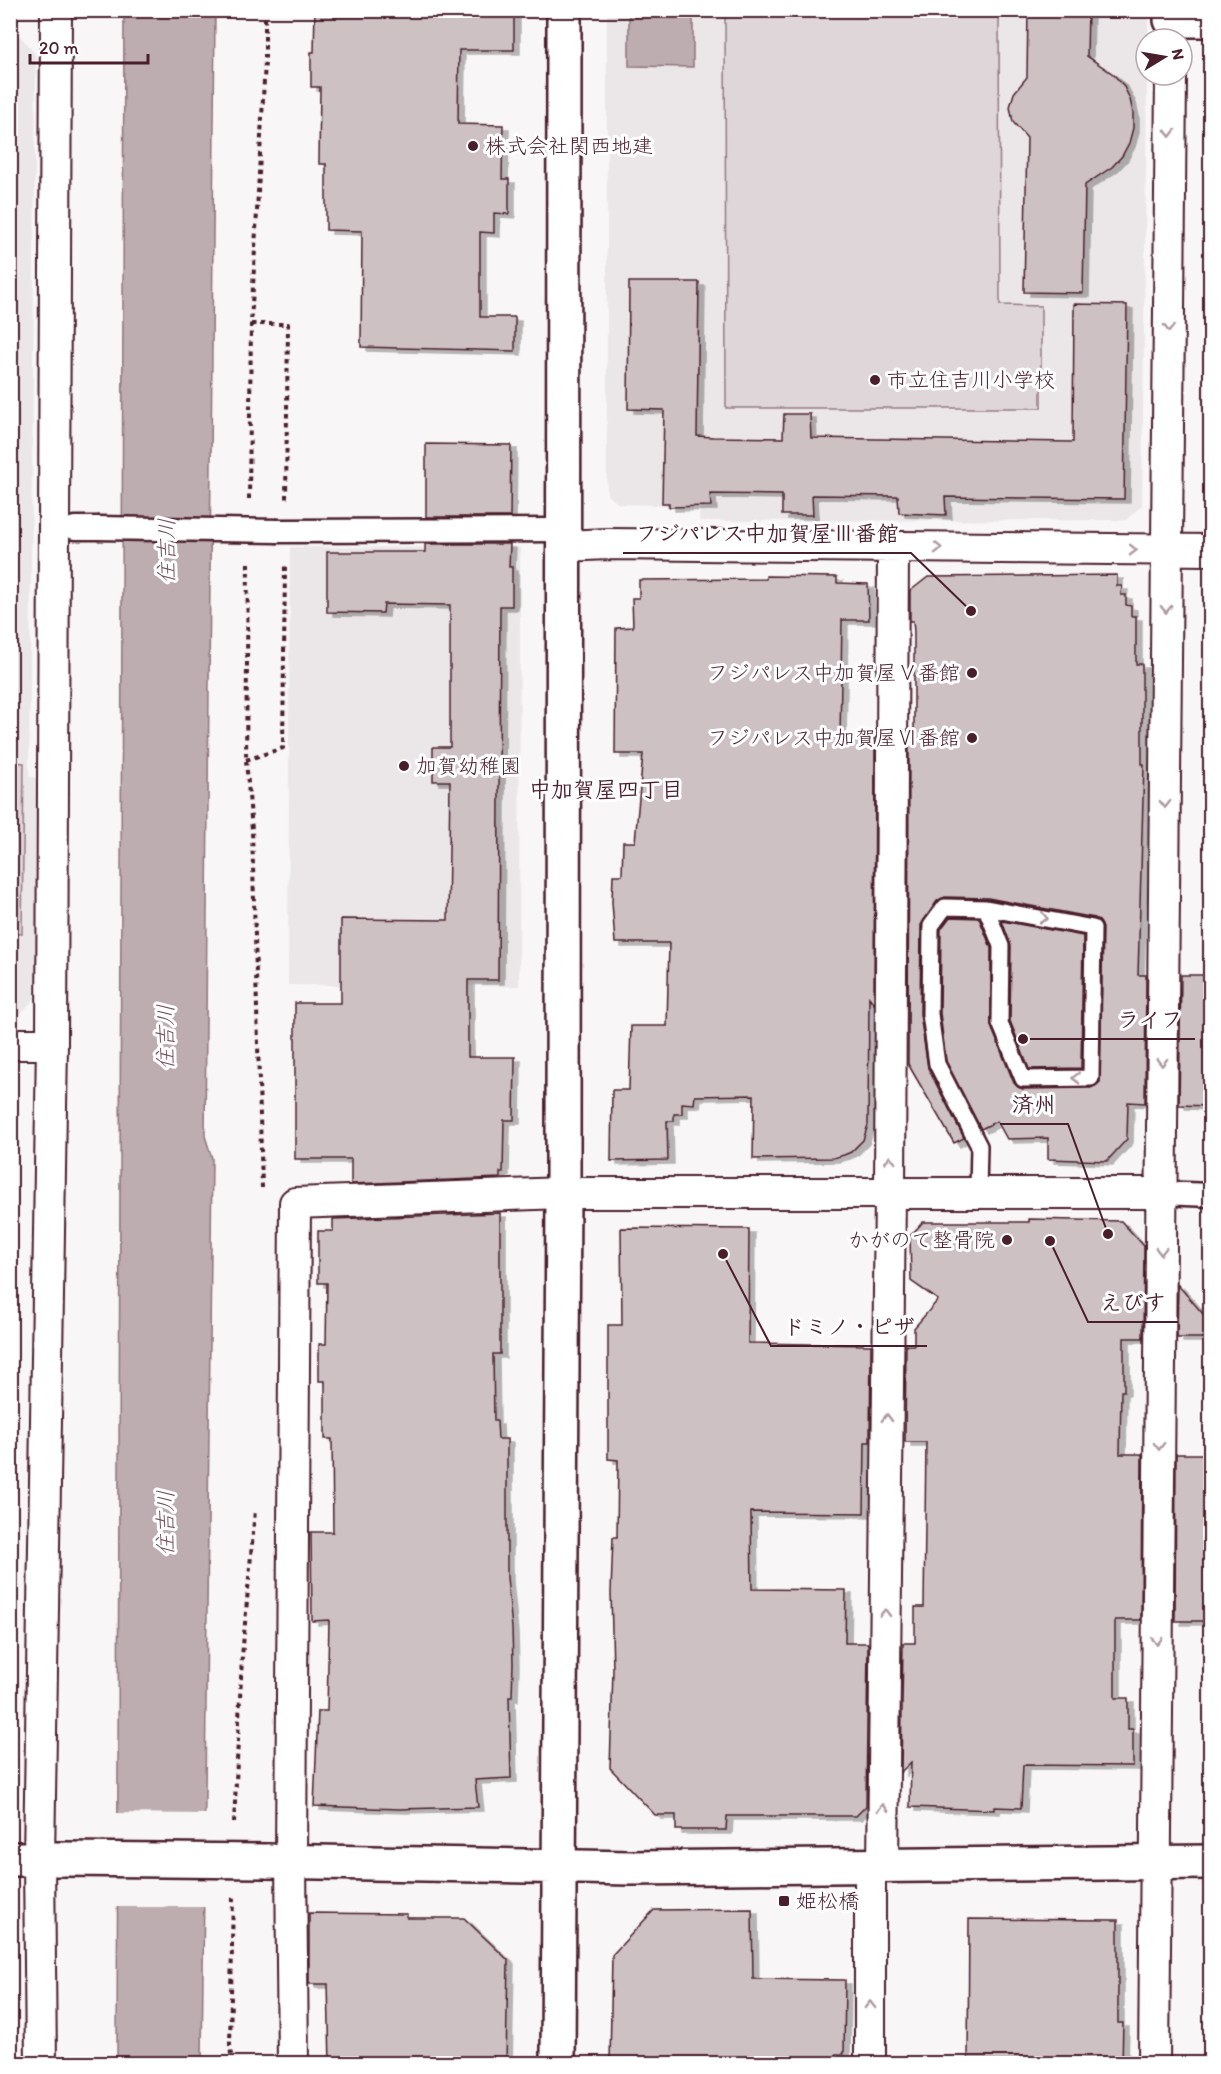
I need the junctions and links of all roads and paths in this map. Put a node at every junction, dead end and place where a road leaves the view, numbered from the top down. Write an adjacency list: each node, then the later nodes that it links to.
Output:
1 (46, 10): 4 (street)
2 (265, 10): 8 (path)
3 (564, 10): 10 (street)
4 (56, 11): 17 (street)
5 (1210, 20): 6 (street)
6 (1171, 23)
7 (1171, 87): 12 (street, one-way to 12)
8 (249, 501)
9 (86, 528): 10 (street, bridge)
10 (564, 538): 11 (street); 20 (street)
11 (893, 547): 12 (street, one-way to 12); 21 (street, one-way to 11)
12 (1167, 550): 13 (street); 22 (street, one-way to 22)
13 (1210, 550)
14 (248, 560): 18 (path)
15 (986, 908): 15 (lane, one-way to 15); 19 (lane)
16 (10, 1044): 17 (street)
17 (52, 1044): 26 (street)
18 (262, 1188)
19 (978, 1192): 21 (street); 22 (street)
20 (562, 1193): 21 (street); 27 (street); 30 (street)
21 (890, 1193): 31 (street, one-way to 21)
22 (1174, 1194): 23 (street); 29 (street, one-way to 29)
23 (1210, 1196)
24 (255, 1506): 25 (path)
25 (234, 1832)
26 (38, 1859): 27 (street, bridge); 33 (street)
27 (279, 1860): 30 (street); 35 (street)
28 (1210, 1862): 29 (street)
29 (1155, 1863): 31 (street); 38 (street)
30 (558, 1866): 31 (street); 36 (street)
31 (876, 1866): 37 (street, one-way to 31)
32 (233, 1891): 34 (path)
33 (41, 2064)
34 (232, 2064)
35 (293, 2064)
36 (558, 2064)
37 (870, 2064)
38 (1154, 2064)

